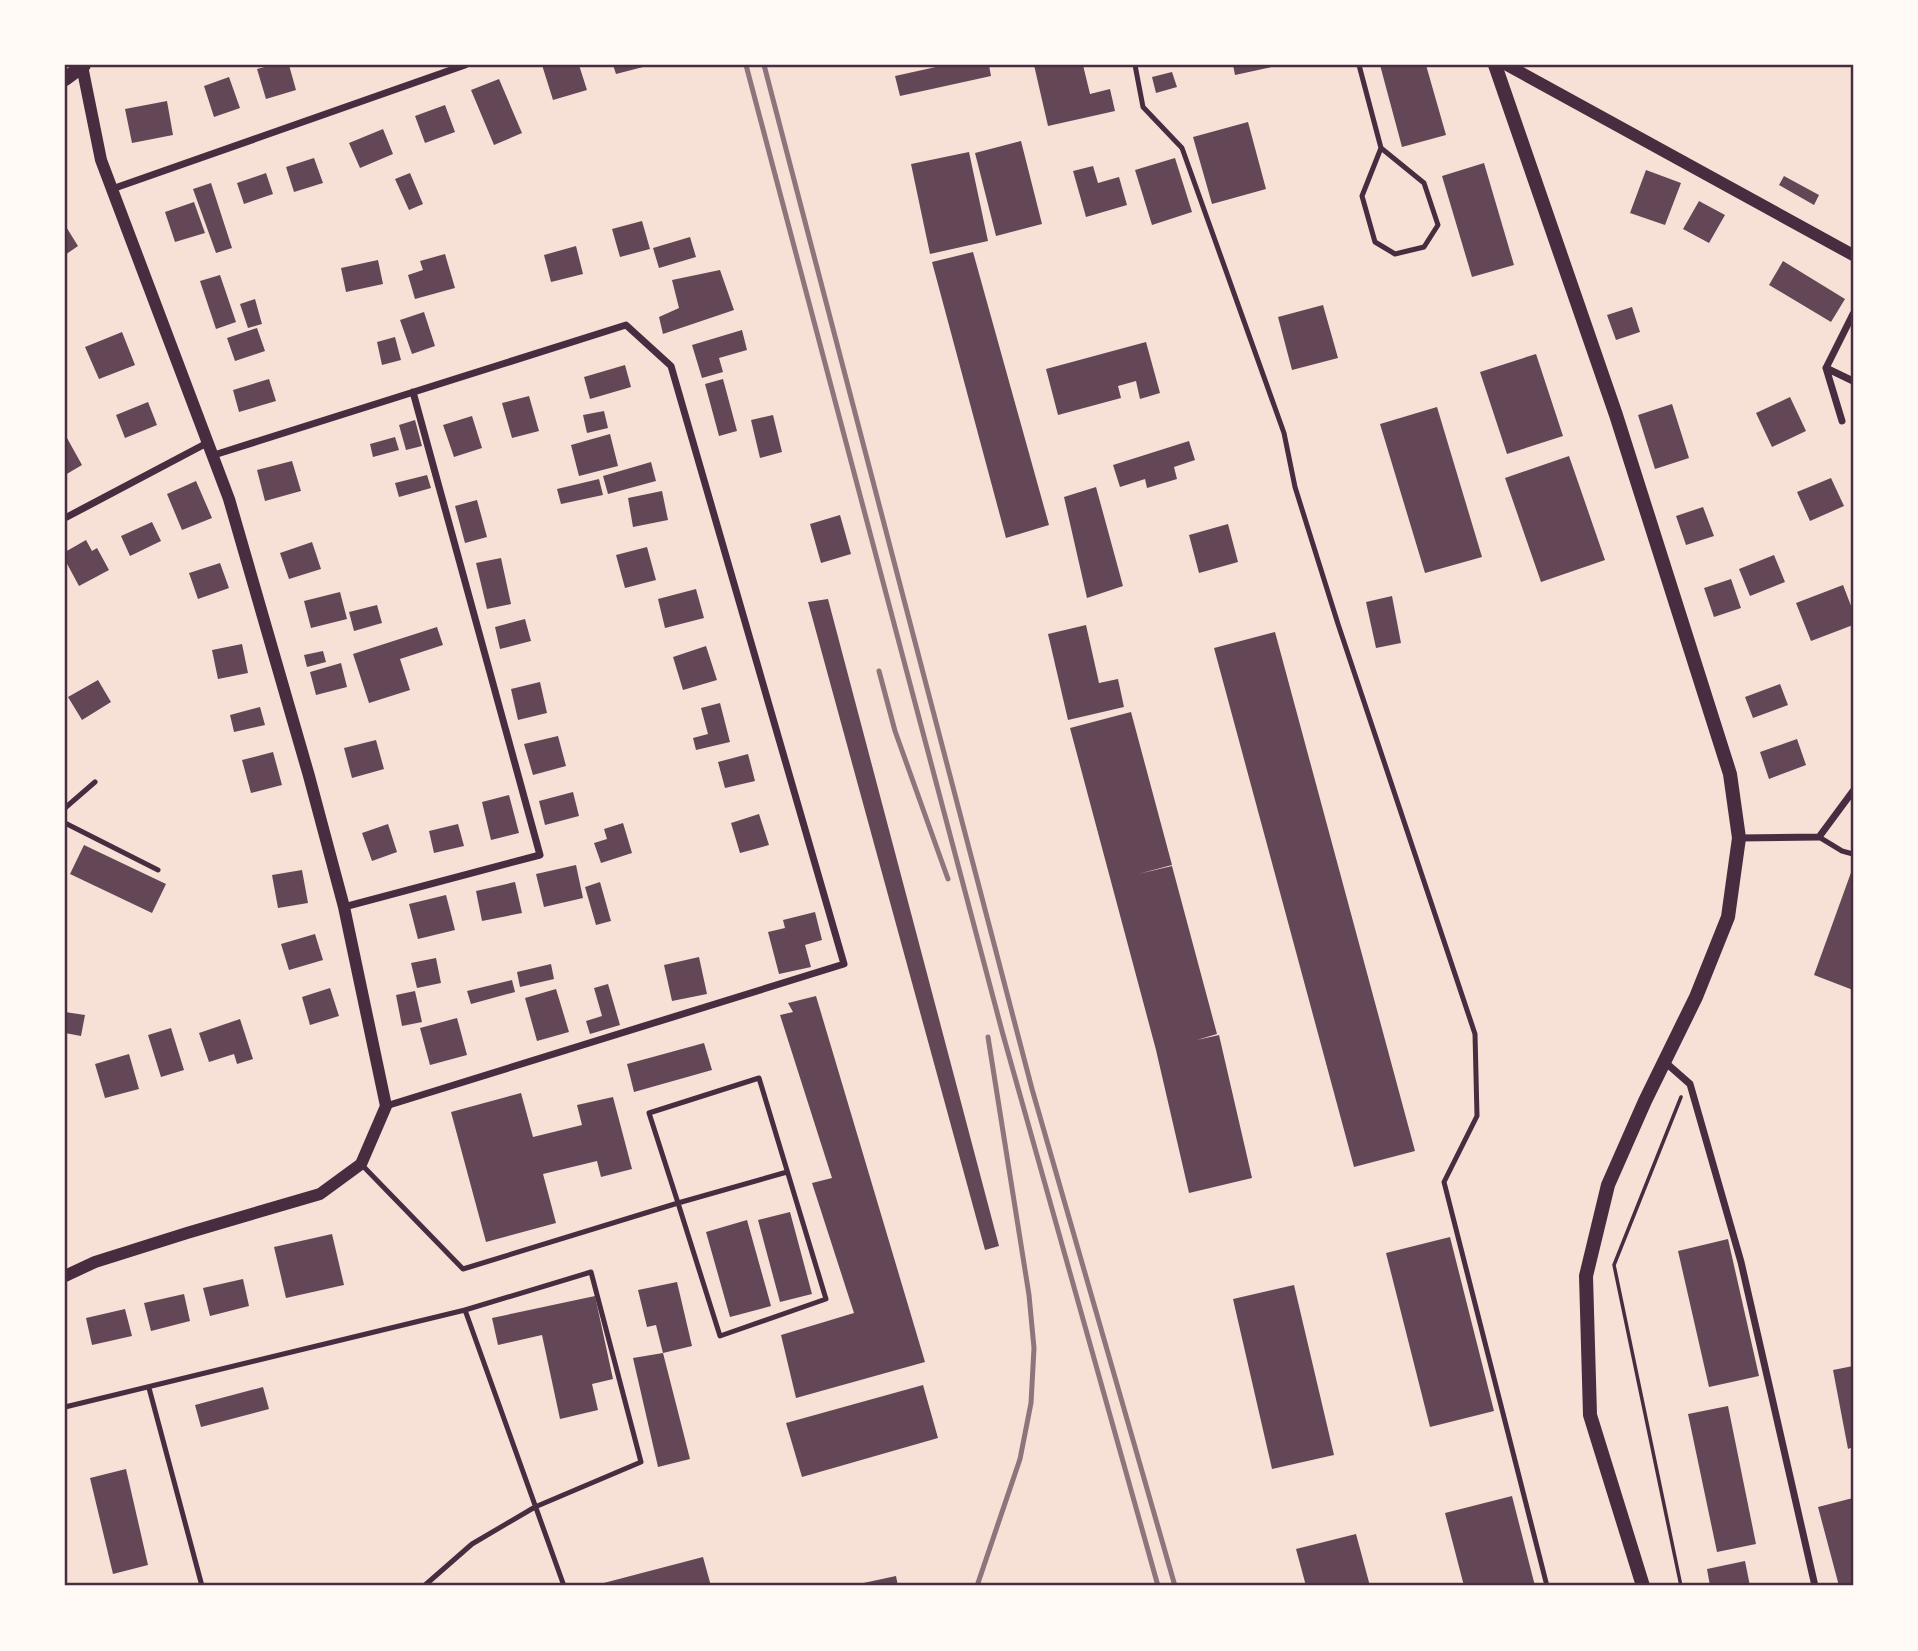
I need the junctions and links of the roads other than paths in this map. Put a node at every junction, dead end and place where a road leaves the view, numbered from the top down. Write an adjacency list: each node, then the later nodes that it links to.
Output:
1 (83, 65): 7 (main road); 9 (street)
2 (465, 65): 9 (street)
3 (1135, 65): 41 (lane)
4 (1359, 65): 8 (lane)
5 (1495, 65): 24 (main road)
6 (1507, 65): 10 (street)
7 (65, 79)
8 (1381, 148): 8 (lane)
9 (112, 189): 16 (street)
10 (1853, 255)
11 (1853, 314): 12 (street)
12 (1826, 368): 13 (street); 15 (street)
13 (1853, 381)
14 (413, 392): 17 (street); 27 (street); 29 (street)
15 (1842, 421)
16 (207, 443): 17 (street); 18 (street)
17 (214, 456): 27 (street)
18 (65, 518)
19 (95, 782): 21 (lane)
20 (1853, 791): 23 (street)
21 (65, 808)
22 (65, 823): 26 (lane)
23 (1819, 837): 24 (street); 25 (lane)
24 (1739, 838): 28 (main road)
25 (1853, 854)
26 (158, 870)
27 (344, 907): 29 (street)
28 (1665, 1062): 42 (main road); 43 (street)
29 (386, 1106): 30 (street)
30 (362, 1164): 32 (lane); 33 (street)
31 (787, 1171): 32 (lane); 32 (lane); 32 (lane)
32 (678, 1203)
33 (65, 1276)
34 (465, 1310): 35 (lane); 37 (lane); 37 (lane)
35 (149, 1388): 36 (lane); 38 (lane)
36 (65, 1407)
37 (535, 1507): 39 (lane); 40 (lane)
38 (202, 1586)
39 (424, 1586)
40 (564, 1586)
41 (1547, 1586)
42 (1643, 1586)
43 (1815, 1586)

